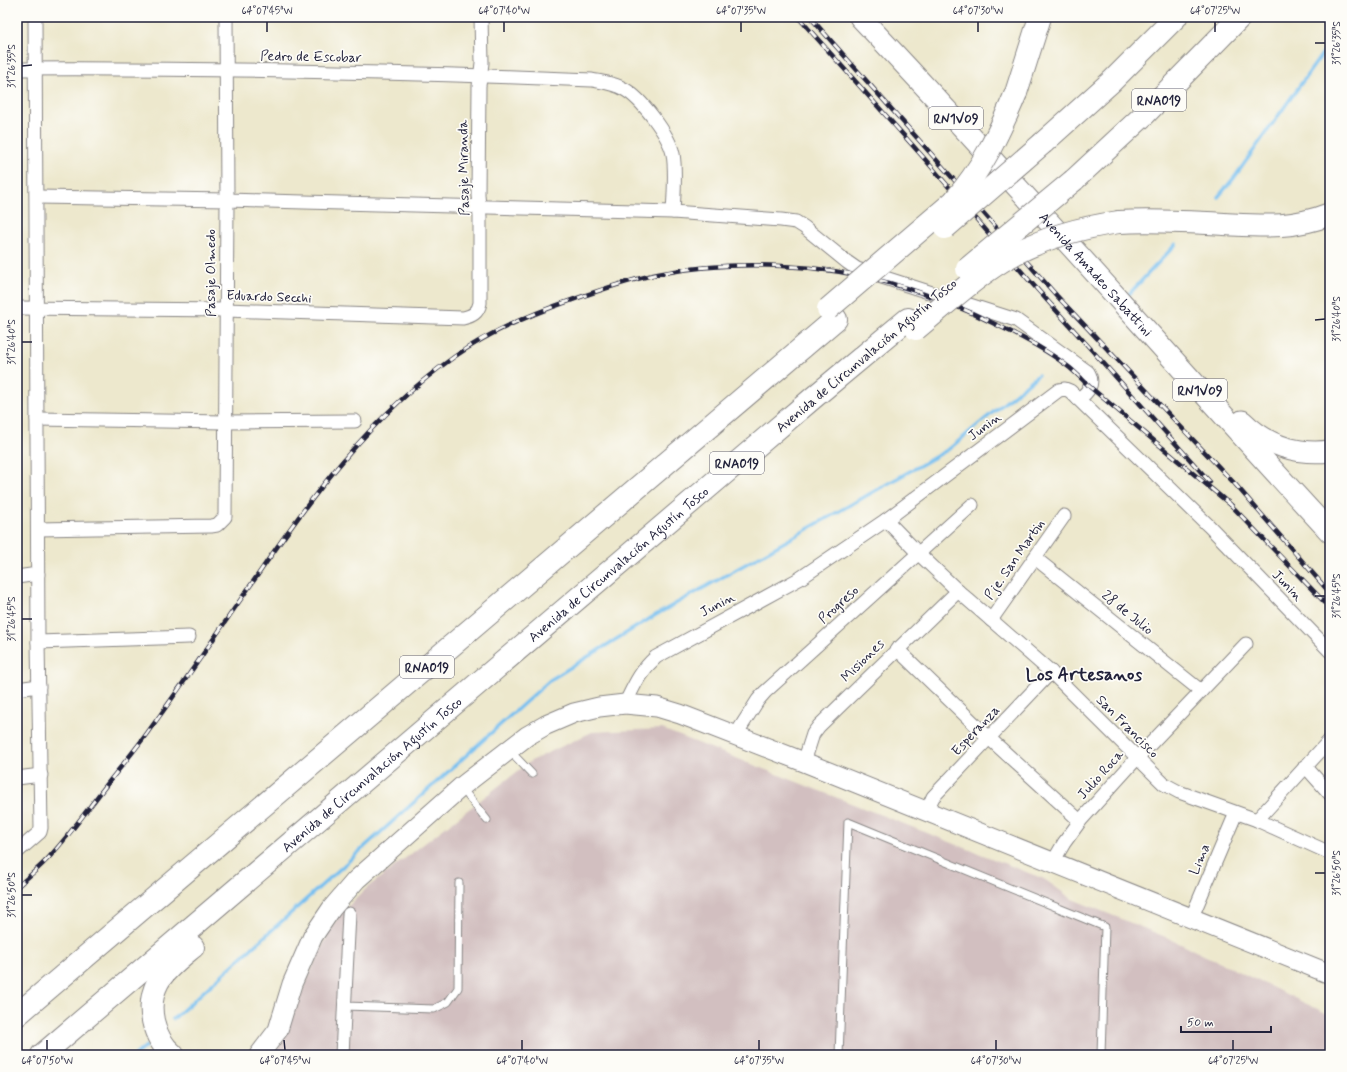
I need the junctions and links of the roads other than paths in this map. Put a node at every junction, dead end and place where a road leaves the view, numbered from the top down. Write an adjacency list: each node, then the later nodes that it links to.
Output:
1 (35, 17): 10 (street)
2 (226, 17): 11 (street, Pasaje Olmedo)
3 (481, 17): 12 (street, Pasaje Miranda)
4 (860, 17): 18 (main road, Avenida Amadeo Sabattini / RN1V09)
5 (875, 17): 18 (main road)
6 (1040, 17): 23 (highway, bridge)
7 (1176, 17): 23 (highway, RNA019, bridge)
8 (1240, 17): 25 (highway, Avenida de Circunvalación Agustín Tosco / RNA019, bridge)
9 (17, 68): 10 (street, Pedro de Escobar)
10 (35, 68): 11 (street, Pedro de Escobar); 13 (street)
11 (226, 70): 12 (street, Pedro de Escobar); 14 (street, Pasaje Olmedo)
12 (480, 75): 15 (street, Pasaje Miranda); 16 (street, Pedro de Escobar)
13 (37, 197): 14 (street); 21 (street)
14 (226, 200): 15 (street); 22 (street, Pasaje Olmedo)
15 (479, 207): 16 (street); 24 (street, Pasaje Miranda)
16 (673, 212): 26 (street)
17 (1330, 214): 25 (highway, bridge)
18 (1050, 221): 19 (main road, Avenida Amadeo Sabattini / RN1V09)
19 (1072, 246): 30 (main road); 35 (main road, Avenida Amadeo Sabattini / RN1V09)
20 (17, 308): 21 (street, Eduardo Secchi)
21 (37, 308): 22 (street, Eduardo Secchi); 27 (street)
22 (226, 310): 24 (street, Eduardo Secchi); 29 (street, Pasaje Olmedo)
23 (832, 314): 78 (highway, RNA019)
24 (472, 316)
25 (912, 324): 45 (highway, Avenida de Circunvalación Agustín Tosco / RNA019)
26 (1078, 398): 33 (street, Junin); 47 (street, Junin)
27 (37, 419): 29 (street); 34 (street)
28 (355, 420): 29 (street)
29 (225, 422): 34 (street, Pasaje Olmedo)
30 (1330, 451)
31 (972, 505): 36 (street, Progreso)
32 (1064, 516): 37 (street, Pje. San Martin)
33 (886, 520): 36 (street, San Francisco); 52 (street, Junin)
34 (38, 529): 38 (street)
35 (1330, 532)
36 (918, 554): 40 (street, San Francisco); 53 (street, Progreso)
37 (1035, 558): 41 (street, Pje. San Martin); 51 (street, 28 de Julio)
38 (38, 574): 39 (street); 43 (street)
39 (17, 577)
40 (958, 591): 41 (street, San Francisco); 46 (street, Misiones)
41 (991, 620): 48 (street, San Francisco)
42 (189, 636): 43 (street)
43 (38, 642): 49 (street)
44 (1246, 644): 51 (street, Julio Roca)
45 (524, 645): 80 (highway, Avenida de Circunvalación Agustín Tosco / RNA019); 81 (highway)
46 (897, 649): 54 (street); 58 (street, Misiones)
47 (1330, 651)
48 (1051, 672): 54 (street, Esperanza); 57 (street, San Francisco)
49 (39, 686): 50 (street); 61 (street)
50 (17, 689)
51 (1201, 691): 57 (street, Julio Roca)
52 (625, 704): 53 (main road); 56 (main road)
53 (735, 736): 58 (main road)
54 (989, 738): 65 (street, Esperanza); 69 (street)
55 (1330, 740): 59 (street)
56 (508, 750): 60 (lane); 63 (main road)
57 (1137, 758): 66 (street, San Francisco); 69 (street, Julio Roca)
58 (804, 762): 65 (main road)
59 (1305, 766): 64 (street); 68 (street)
60 (532, 774)
61 (41, 775): 62 (street); 70 (street)
62 (17, 778)
63 (461, 787): 67 (lane); 79 (main road)
64 (1330, 794)
65 (926, 812): 72 (main road)
66 (1236, 813): 68 (street, San Francisco); 75 (street, Lima)
67 (487, 820)
68 (1257, 820): 71 (street, San Francisco)
69 (1080, 821): 72 (street, Julio Roca)
70 (17, 852)
71 (1330, 854)
72 (1053, 862): 75 (main road)
73 (459, 883): 77 (lane)
74 (349, 914): 77 (street)
75 (1191, 919): 76 (main road)
76 (1330, 974)
77 (345, 1006): 82 (street)
78 (17, 1015)
79 (259, 1054)
80 (42, 1055)
81 (173, 1055)
82 (342, 1055)
83 (840, 1055): 84 (lane)
84 (1100, 1055)

